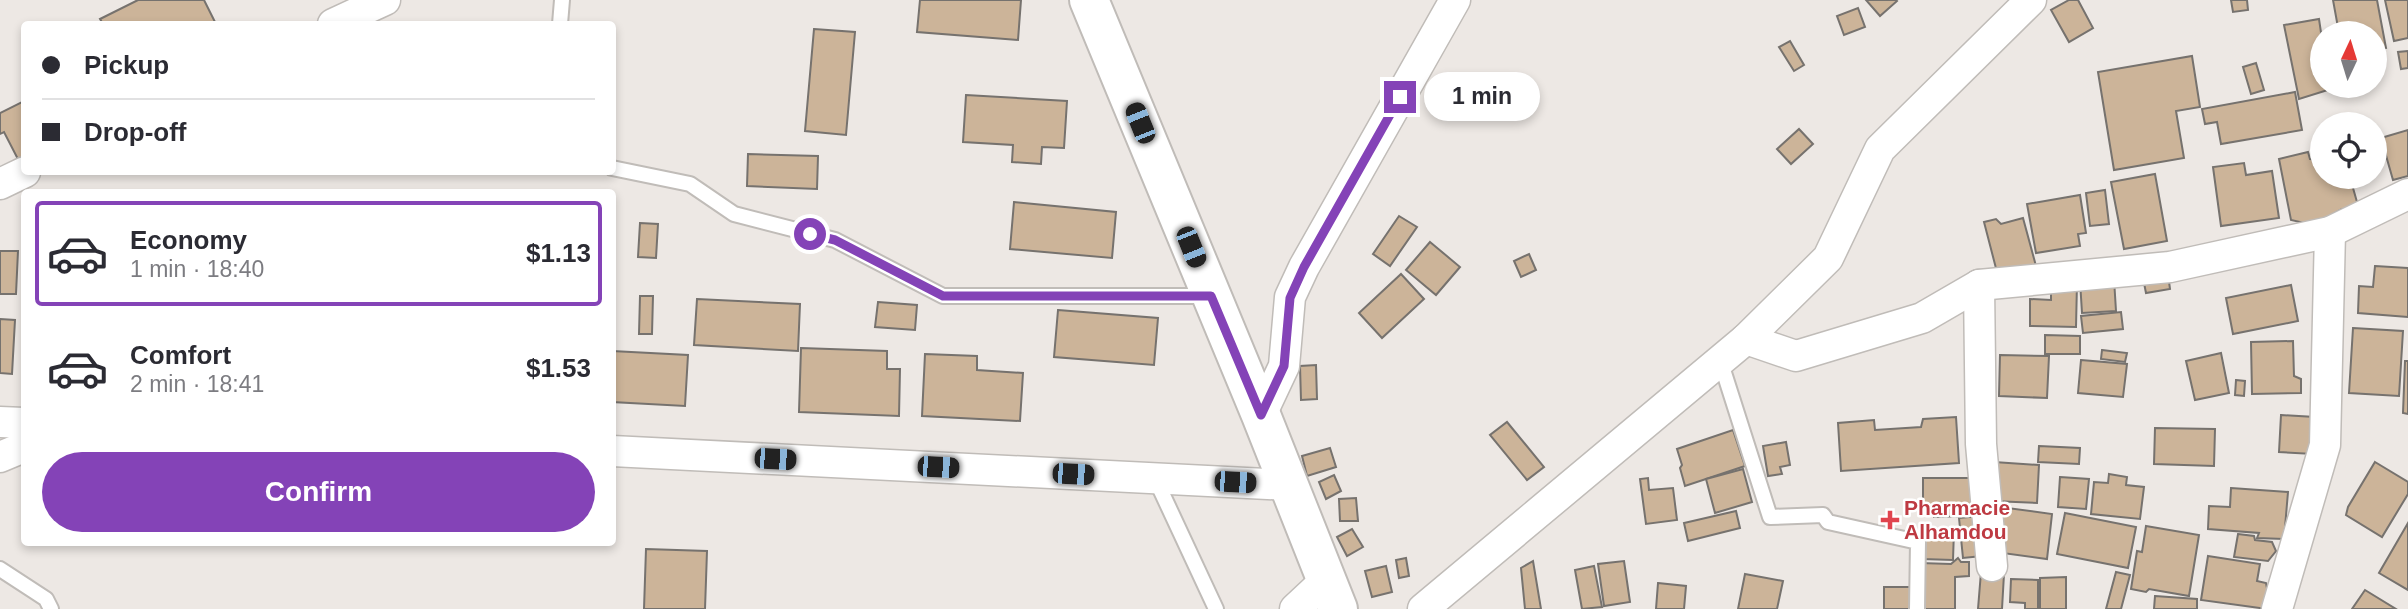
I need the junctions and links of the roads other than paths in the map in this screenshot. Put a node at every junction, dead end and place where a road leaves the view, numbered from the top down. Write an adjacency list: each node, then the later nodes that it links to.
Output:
1 (385, 0): 6 (street)
2 (562, 0): 7 (lane)
3 (1089, 0): 14 (street)
4 (1455, 0): 17 (street)
5 (2031, 0): 15 (street)
6 (340, 21)
7 (560, 21)
8 (616, 168): 14 (lane)
9 (21, 174): 10 (street)
10 (0, 184)
11 (2408, 194): 12 (street)
12 (2330, 232): 13 (street); 33 (street)
13 (1979, 285): 15 (street); 25 (street)
14 (1211, 296): 17 (street)
15 (1746, 339): 16 (street)
16 (1720, 360): 31 (street); 32 (lane)
17 (1261, 415): 24 (street)
18 (0, 422): 19 (street)
19 (21, 423)
20 (21, 448): 22 (street)
21 (616, 451): 23 (street)
22 (0, 457)
23 (1155, 478): 24 (street); 29 (lane)
24 (1289, 485): 27 (street)
25 (1992, 566)
26 (0, 569): 28 (lane)
27 (1332, 595): 30 (street)
28 (51, 609)
29 (1216, 609)
30 (1295, 609)
31 (1423, 609)
32 (1917, 609)
33 (2277, 609)

